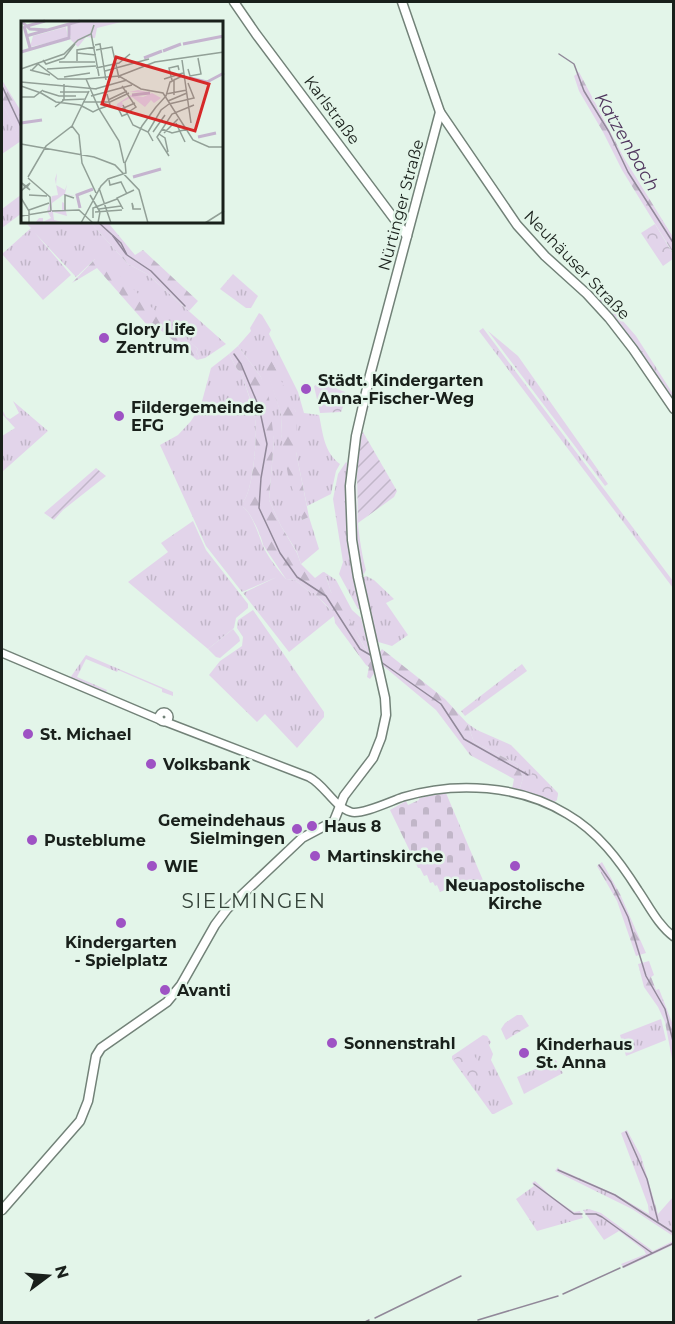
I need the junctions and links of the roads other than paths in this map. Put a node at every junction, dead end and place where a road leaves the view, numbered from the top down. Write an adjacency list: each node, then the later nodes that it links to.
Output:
1 (234, 2): 4 (main road, Karlstraße)
2 (402, 2): 3 (main road)
3 (440, 112): 4 (main road, Nürtinger Straße); 5 (main road, Neuhäuser Straße)
4 (407, 236): 7 (main road, Nürtinger Straße)
5 (674, 409)
6 (2, 653): 7 (street)
7 (340, 804): 8 (street); 9 (main road, Nürtinger Straße)
8 (674, 937)
9 (2, 1210)

